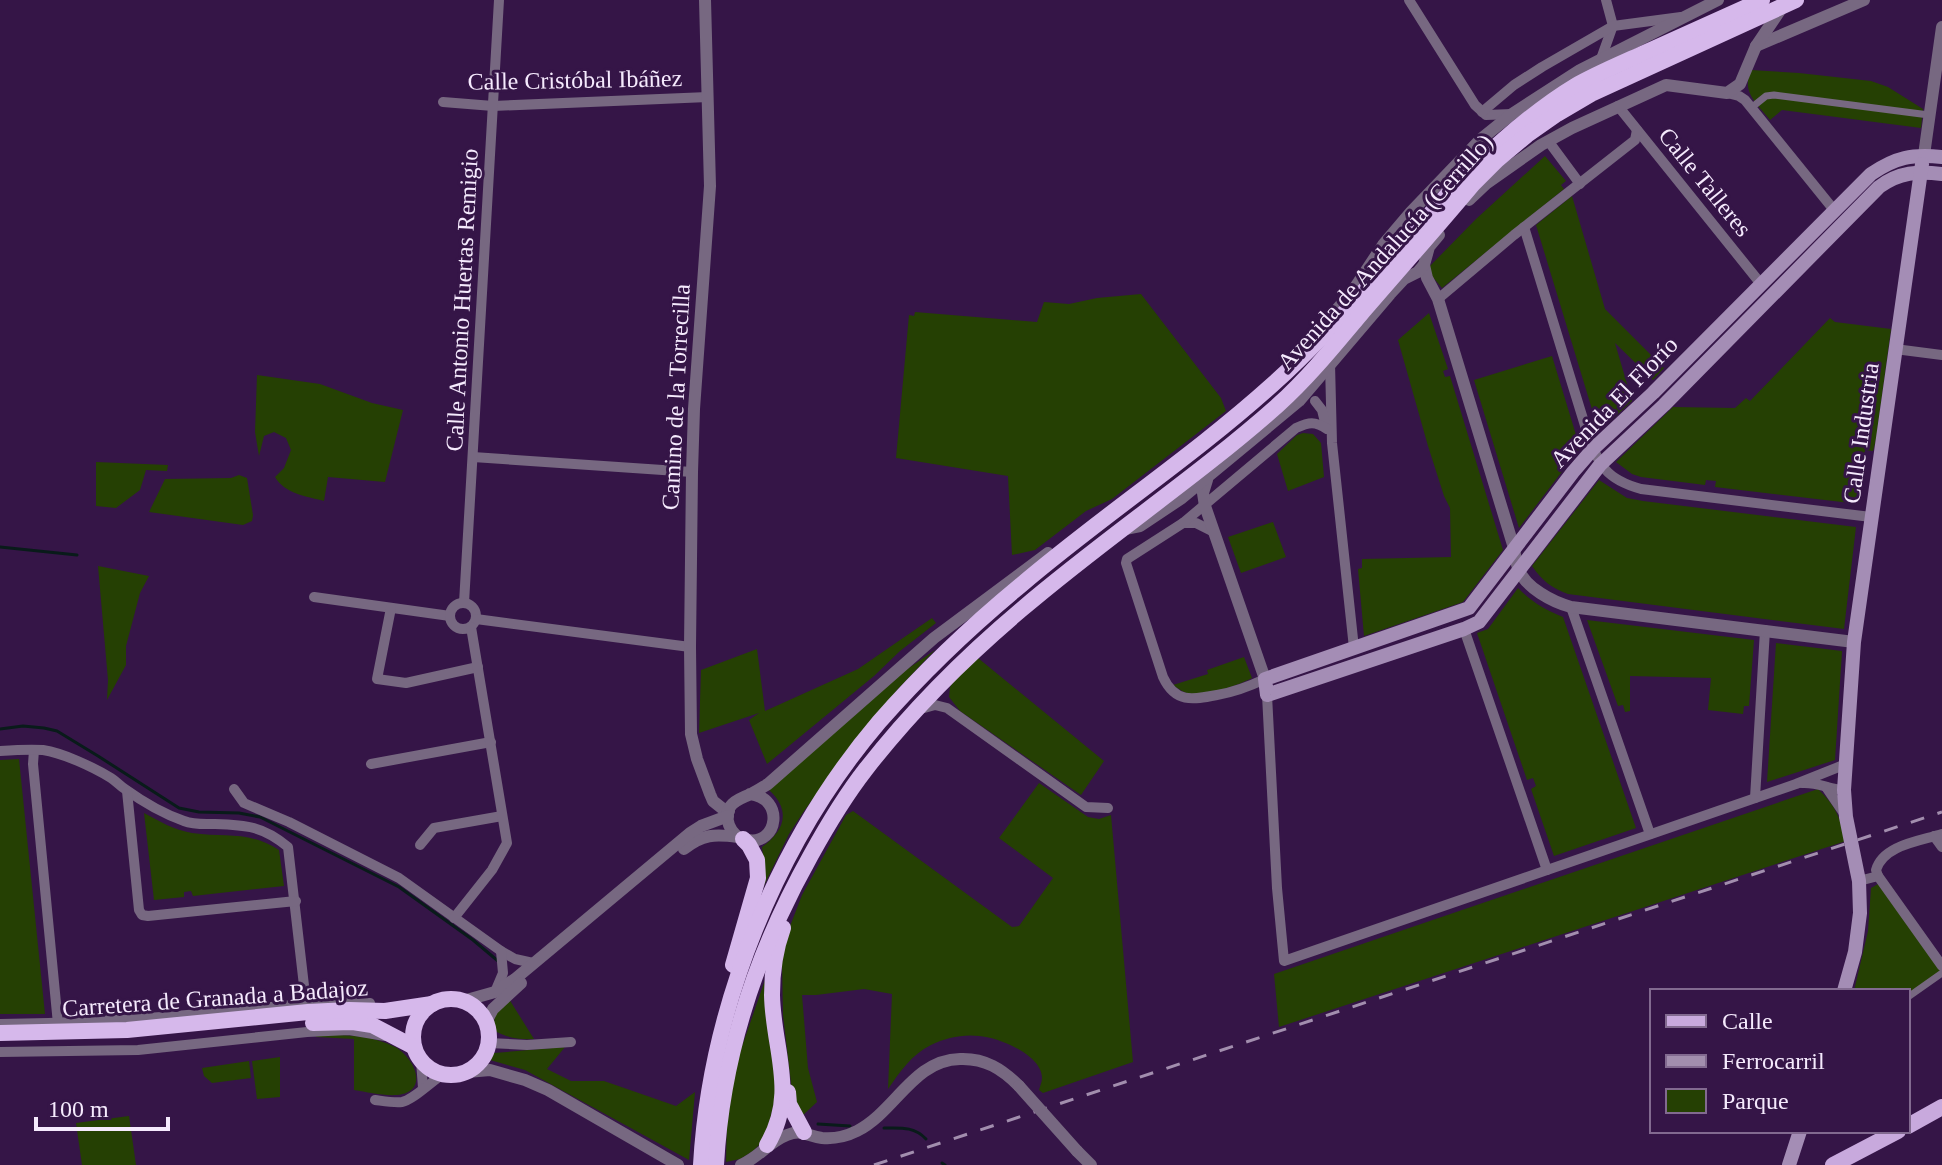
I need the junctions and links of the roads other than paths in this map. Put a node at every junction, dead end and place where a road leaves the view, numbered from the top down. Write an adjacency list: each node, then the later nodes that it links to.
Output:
1 (499, 0): 20 (street, Calle Antonio Huertas Remigio)
2 (705, 0): 17 (street, Camino de la Torrecilla)
3 (1409, 0): 22 (street)
4 (1606, 0): 10 (street)
5 (1718, 0): 9 (street, Avenida de Andalucía (Cerrillo))
6 (1762, 0): 15 (highway, Avenida de Andalucía (Cerrillo))
7 (1864, 0): 14 (street)
8 (1789, 3): 14 (street); 33 (highway, Avenida de Andalucía (Cerrillo))
9 (1683, 17): 10 (street); 15 (street, Avenida de Andalucía (Cerrillo))
10 (1613, 26): 12 (street); 13 (street)
11 (1942, 27): 24 (street, Calle Industria)
12 (1594, 37): 13 (street); 22 (street)
13 (1605, 45): 15 (street)
14 (1756, 46): 16 (street)
15 (1601, 66): 23 (street, Avenida de Andalucía (Cerrillo)); 39 (highway, Avenida de Andalucía (Cerrillo))
16 (1727, 93): 21 (street, Avenida de Andalucía (Cerrillo)); 34 (street)
17 (708, 97): 20 (street, Calle Cristóbal Ibáñez); 57 (street, Camino de la Torrecilla)
18 (443, 102): 20 (street, Calle Cristóbal Ibáñez)
19 (1756, 104): 24 (street)
20 (493, 106): 55 (street, Calle Antonio Huertas Remigio)
21 (1618, 106): 25 (street, Calle Talleres); 27 (street, Avenida de Andalucía (Cerrillo))
22 (1484, 114): 23 (street); 26 (street)
23 (1512, 114): 26 (street, Avenida de Andalucía (Cerrillo))
24 (1929, 115): 28 (street, Calle Industria)
25 (1637, 130): 32 (street); 41 (street, Calle Talleres)
26 (1481, 139): 38 (street, Avenida de Andalucía (Cerrillo))
27 (1549, 142): 32 (street); 36 (street, Avenida de Andalucía (Cerrillo))
28 (1924, 155): 29 (main road, Avenida El Florío); 30 (main road, Calle Industria); 34 (main road, Avenida El Florío)
29 (1942, 157)
30 (1919, 172): 31 (main road, Avenida El Florío); 35 (main road, Avenida El Florío); 44 (main road, Calle Industria)
31 (1942, 174)
32 (1580, 184): 37 (street)
33 (1453, 207): 36 (street); 39 (highway, Avenida de Andalucía (Cerrillo))
34 (1834, 210): 35 (main road); 41 (main road, Avenida El Florío)
35 (1845, 222): 43 (main road, Avenida El Florío)
36 (1447, 225): 39 (street, Avenida de Andalucía (Cerrillo))
37 (1524, 227): 42 (street); 53 (street)
38 (1393, 233): 39 (street); 40 (street, Avenida de Andalucía (Cerrillo))
39 (1420, 251): 40 (highway, Avenida de Andalucía (Cerrillo)); 42 (street)
40 (1394, 270): 42 (street); 46 (street, Avenida de Andalucía (Cerrillo)); 54 (highway, Avenida de Andalucía (Cerrillo)); 61 (highway, Avenida de Andalucía (Cerrillo))
41 (1761, 284): 43 (main road); 53 (main road, Avenida El Florío)
42 (1435, 294): 66 (street)
43 (1773, 296): 56 (main road, Avenida El Florío)
44 (1895, 349): 45 (street); 62 (main road, Calle Industria)
45 (1942, 355)
46 (1330, 364): 47 (street); 48 (street, Avenida de Andalucía (Cerrillo))
47 (1329, 389): 49 (street); 51 (street)
48 (1299, 401): 49 (street); 52 (street, Avenida de Andalucía (Cerrillo))
49 (1315, 401): 50 (street)
50 (1327, 429): 51 (street); 60 (street)
51 (1332, 443): 79 (street)
52 (1244, 448): 54 (street); 58 (street, Avenida de Andalucía (Cerrillo))
53 (1593, 449): 56 (street); 66 (main road, Avenida El Florío)
54 (1218, 455): 64 (highway, Avenida de Andalucía (Cerrillo))
55 (473, 457): 57 (street); 69 (street, Calle Antonio Huertas Remigio)
56 (1600, 465): 62 (street); 67 (main road, Avenida El Florío)
57 (692, 472): 78 (street, Camino de la Torrecilla)
58 (1208, 477): 59 (street, Avenida de Andalucía (Cerrillo)); 60 (street)
59 (1182, 498): 60 (street); 64 (street, Avenida de Andalucía (Cerrillo))
60 (1205, 506): 63 (street); 65 (street)
61 (1115, 510): 98 (street); 134 (highway, Avenida de Andalucía (Cerrillo))
62 (1871, 517): 77 (main road, Calle Industria)
63 (1183, 523): 65 (street); 83 (street)
64 (1119, 531): 82 (highway, Avenida de Andalucía (Cerrillo))
65 (1214, 532): 83 (street)
66 (1514, 548): 67 (street); 72 (main road, Avenida El Florío)
67 (1518, 571): 70 (street); 75 (main road, Avenida El Florío)
68 (314, 597): 71 (street)
69 (464, 603): 73 (street); 74 (street)
70 (1571, 607): 76 (street); 106 (street)
71 (391, 608): 73 (street); 81 (street)
72 (1458, 612): 75 (main road); 79 (main road, Avenida El Florío)
73 (450, 616): 74 (street)
74 (473, 623): 78 (street); 81 (street)
75 (1464, 629): 80 (main road, Avenida El Florío); 111 (street)
76 (1765, 630): 77 (street); 99 (street)
77 (1854, 642): 91 (main road, Calle Industria)
78 (690, 647): 97 (street, Camino de la Torrecilla)
79 (1354, 648): 80 (main road); 83 (main road, Avenida El Florío)
80 (1360, 664): 84 (main road, Avenida El Florío)
81 (478, 667): 87 (street)
82 (949, 674): 85 (street); 86 (highway, Avenida de Andalucía (Cerrillo))
83 (1265, 679): 84 (main road)
84 (1267, 695): 111 (street)
85 (947, 708): 86 (street); 101 (street)
86 (915, 710): 114 (highway, Avenida de Andalucía (Cerrillo))
87 (491, 742): 90 (street); 103 (street)
88 (34, 750): 89 (street); 96 (street); 130 (street)
89 (0, 751)
90 (371, 764)
91 (1846, 764): 92 (street); 95 (main road, Calle Industria)
92 (1796, 784): 93 (street); 99 (street)
93 (1826, 787): 95 (street); 104 (street)
94 (234, 789): 116 (street)
95 (1844, 790): 104 (main road, Calle Industria)
96 (127, 791): 115 (street); 115 (street)
97 (710, 794): 100 (street); 102 (street, Camino de la Torrecilla); 105 (street)
98 (750, 794): 100 (street); 108 (street)
99 (1755, 798): 106 (street)
100 (737, 799): 102 (street)
101 (1108, 808)
102 (728, 814): 105 (street); 108 (street)
103 (502, 816): 109 (street); 116 (street)
104 (1846, 817): 113 (main road, Calle Industria)
105 (701, 826): 118 (street)
106 (1650, 834): 111 (street)
107 (1938, 835): 110 (street); 112 (street)
108 (740, 838): 128 (street); 134 (highway)
109 (420, 845)
110 (1942, 847)
111 (1547, 870)
112 (1878, 876): 113 (street); 119 (street)
113 (1859, 881): 121 (main road, Calle Industria)
114 (794, 884): 141 (highway); 150 (highway)
115 (296, 901): 125 (street)
116 (454, 918): 117 (street)
117 (501, 951): 118 (street); 122 (street)
118 (533, 963): 122 (street)
119 (1942, 966)
120 (1942, 973): 123 (street)
121 (1845, 989)
122 (495, 992): 124 (street)
123 (1910, 996)
124 (463, 1001): 126 (highway); 128 (highway)
125 (306, 1003): 127 (street); 130 (street)
126 (432, 1004): 127 (highway, Carretera de Granada a Badajoz); 138 (highway)
127 (403, 1009): 131 (highway, Carretera de Granada a Badajoz)
128 (486, 1022): 135 (highway)
129 (0, 1024): 130 (street)
130 (58, 1024)
131 (0, 1033)
132 (394, 1036): 136 (highway, Carretera de Granada a Badajoz); 137 (street); 138 (highway, Carretera de Granada a Badajoz)
133 (571, 1042): 135 (street)
134 (719, 1042): 150 (highway)
135 (489, 1043): 139 (highway)
136 (0, 1044)
137 (0, 1052)
138 (417, 1054): 140 (highway); 142 (street)
139 (467, 1072): 140 (highway); 151 (street)
140 (442, 1075): 142 (street)
141 (783, 1079): 146 (highway); 149 (highway)
142 (423, 1088): 143 (street)
143 (375, 1100)
144 (1942, 1107): 145 (main road)
145 (1910, 1125)
146 (804, 1132): 149 (street); 153 (street, bridge)
147 (1799, 1133): 154 (main road)
148 (1894, 1133): 155 (main road)
149 (767, 1145): 152 (street)
150 (709, 1163)
151 (678, 1165)
152 (741, 1165)
153 (1091, 1165)
154 (1789, 1165)
155 (1833, 1165)

